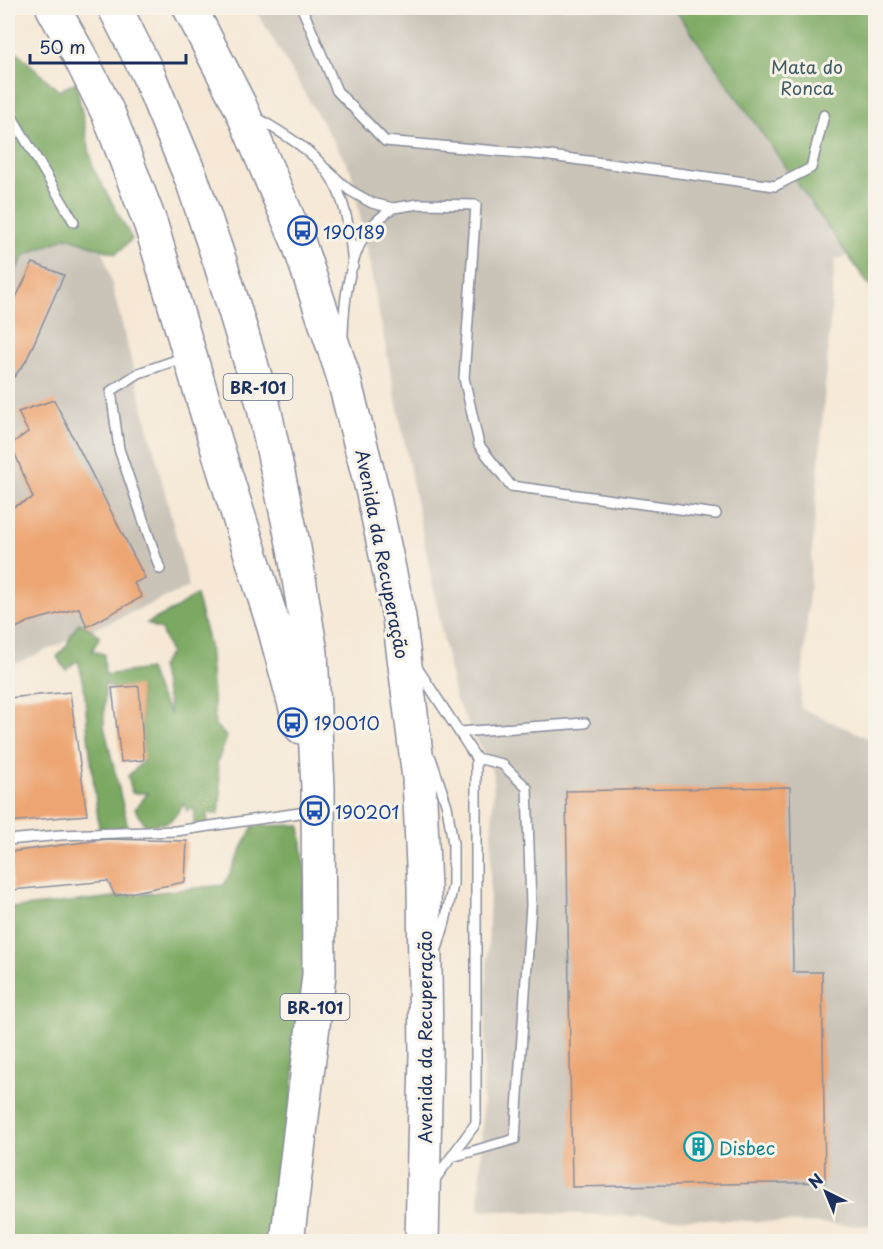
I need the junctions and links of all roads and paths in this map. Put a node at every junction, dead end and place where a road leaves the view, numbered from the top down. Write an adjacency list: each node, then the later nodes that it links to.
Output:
1 (53, 8): 12 (highway)
2 (115, 8): 23 (highway, BR-101)
3 (190, 8): 5 (highway, Avenida da Recuperação)
4 (302, 8): 7 (lane)
5 (240, 106): 8 (lane); 13 (highway, Avenida da Recuperação)
6 (8, 110): 10 (lane)
7 (824, 115)
8 (326, 169): 9 (lane); 11 (lane)
9 (393, 208): 11 (lane); 14 (lane)
10 (74, 222)
11 (352, 266): 13 (lane)
12 (190, 355): 15 (lane); 23 (highway)
13 (342, 372): 16 (highway, Avenida da Recuperação)
14 (716, 514)
15 (159, 569)
16 (403, 648): 17 (highway, Avenida da Recuperação); 19 (lane)
17 (410, 700): 20 (lane); 25 (highway, Avenida da Recuperação)
18 (585, 723): 19 (lane)
19 (459, 732): 22 (lane)
20 (425, 742)
21 (429, 753): 25 (lane)
22 (476, 758): 26 (lane); 26 (lane)
23 (318, 799): 24 (lane); 28 (highway, BR-101)
24 (8, 840)
25 (425, 989): 27 (highway, Avenida da Recuperação)
26 (452, 1157): 27 (lane)
27 (423, 1196): 29 (highway, Avenida da Recuperação)
28 (287, 1242)
29 (422, 1242)

